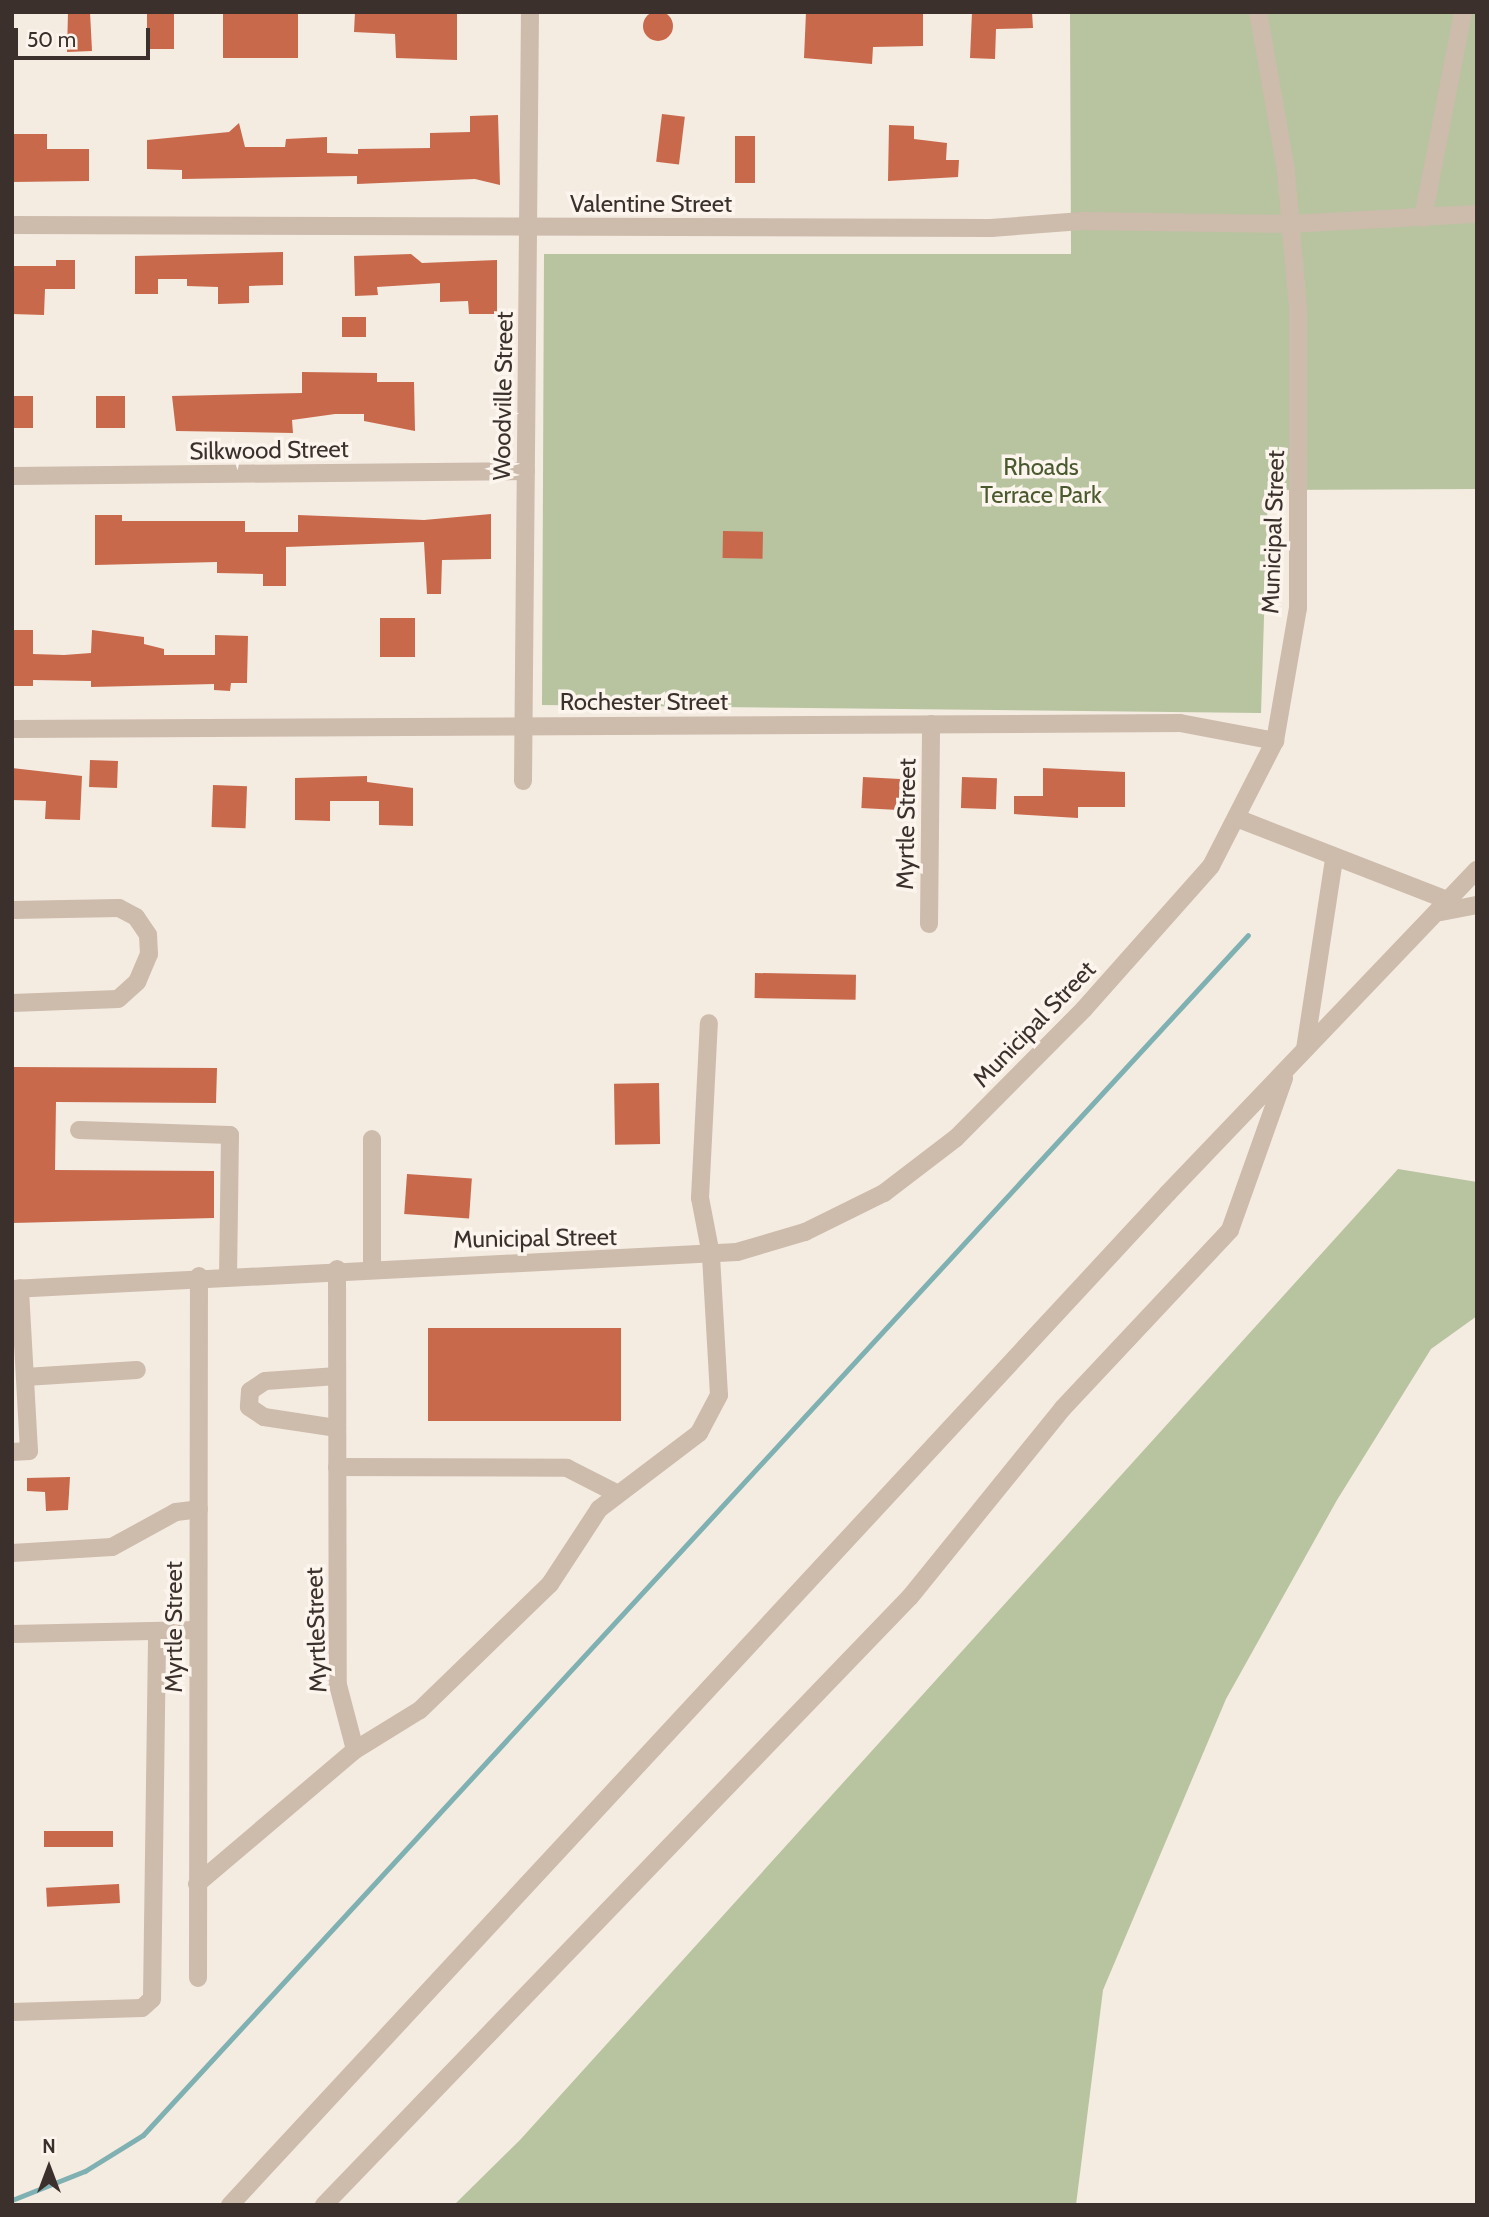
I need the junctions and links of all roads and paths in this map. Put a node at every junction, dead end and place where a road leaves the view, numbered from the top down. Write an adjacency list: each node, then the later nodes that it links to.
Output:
1 (530, 12): 8 (street, Woodville Street)
2 (1258, 12): 6 (street, Municipal Street)
3 (1463, 12): 5 (street)
4 (1477, 214): 5 (street, Valentine Street)
5 (1423, 218): 6 (street, Valentine Street)
6 (1290, 224): 8 (street, Valentine Street); 14 (street, Municipal Street)
7 (12, 225): 8 (street, Valentine Street)
8 (530, 228): 9 (street, Woodville Street)
9 (526, 471): 10 (street, Silkwood Street); 12 (street, Woodville Street)
10 (12, 476)
11 (931, 724): 12 (street, Rochester Street); 14 (street, Rochester Street); 22 (street, Myrtle Street)
12 (526, 726): 13 (street, Rochester Street); 15 (street, Woodville Street)
13 (12, 729)
14 (1275, 741): 16 (street, Municipal Street)
15 (523, 781)
16 (1239, 819): 17 (street); 29 (street, Municipal Street)
17 (1334, 859): 20 (street); 25 (street)
18 (1477, 870): 20 (street)
19 (1477, 905): 20 (street)
20 (1445, 907): 25 (street)
21 (12, 910): 23 (street)
22 (929, 924)
23 (12, 1003)
24 (709, 1023): 29 (street)
25 (1305, 1051): 26 (street)
26 (1287, 1072): 51 (street); 52 (street)
27 (79, 1130): 32 (street)
28 (372, 1139): 30 (street)
29 (711, 1255): 30 (street, Municipal Street); 41 (street)
30 (372, 1267): 31 (street, Municipal Street)
31 (337, 1269): 32 (street, Municipal Street); 36 (street, MyrtleStreet)
32 (228, 1275): 33 (street, Municipal Street)
33 (199, 1276): 34 (street, Municipal Street); 42 (street, Myrtle Street)
34 (16, 1289): 37 (street)
35 (137, 1370): 37 (street)
36 (337, 1376): 38 (street, MyrtleStreet); 38 (street)
37 (25, 1377): 39 (street)
38 (337, 1428): 40 (street, MyrtleStreet)
39 (12, 1452)
40 (337, 1467): 41 (street); 47 (street, MyrtleStreet)
41 (618, 1494): 47 (street)
42 (199, 1510): 43 (street); 44 (street, Myrtle Street)
43 (12, 1553)
44 (198, 1630): 45 (street); 48 (street, Myrtle Street)
45 (157, 1631): 46 (street); 50 (street)
46 (12, 1634)
47 (355, 1750): 48 (street)
48 (197, 1884): 49 (street, Myrtle Street)
49 (198, 1978)
50 (12, 2012)
51 (230, 2205)
52 (324, 2205)

